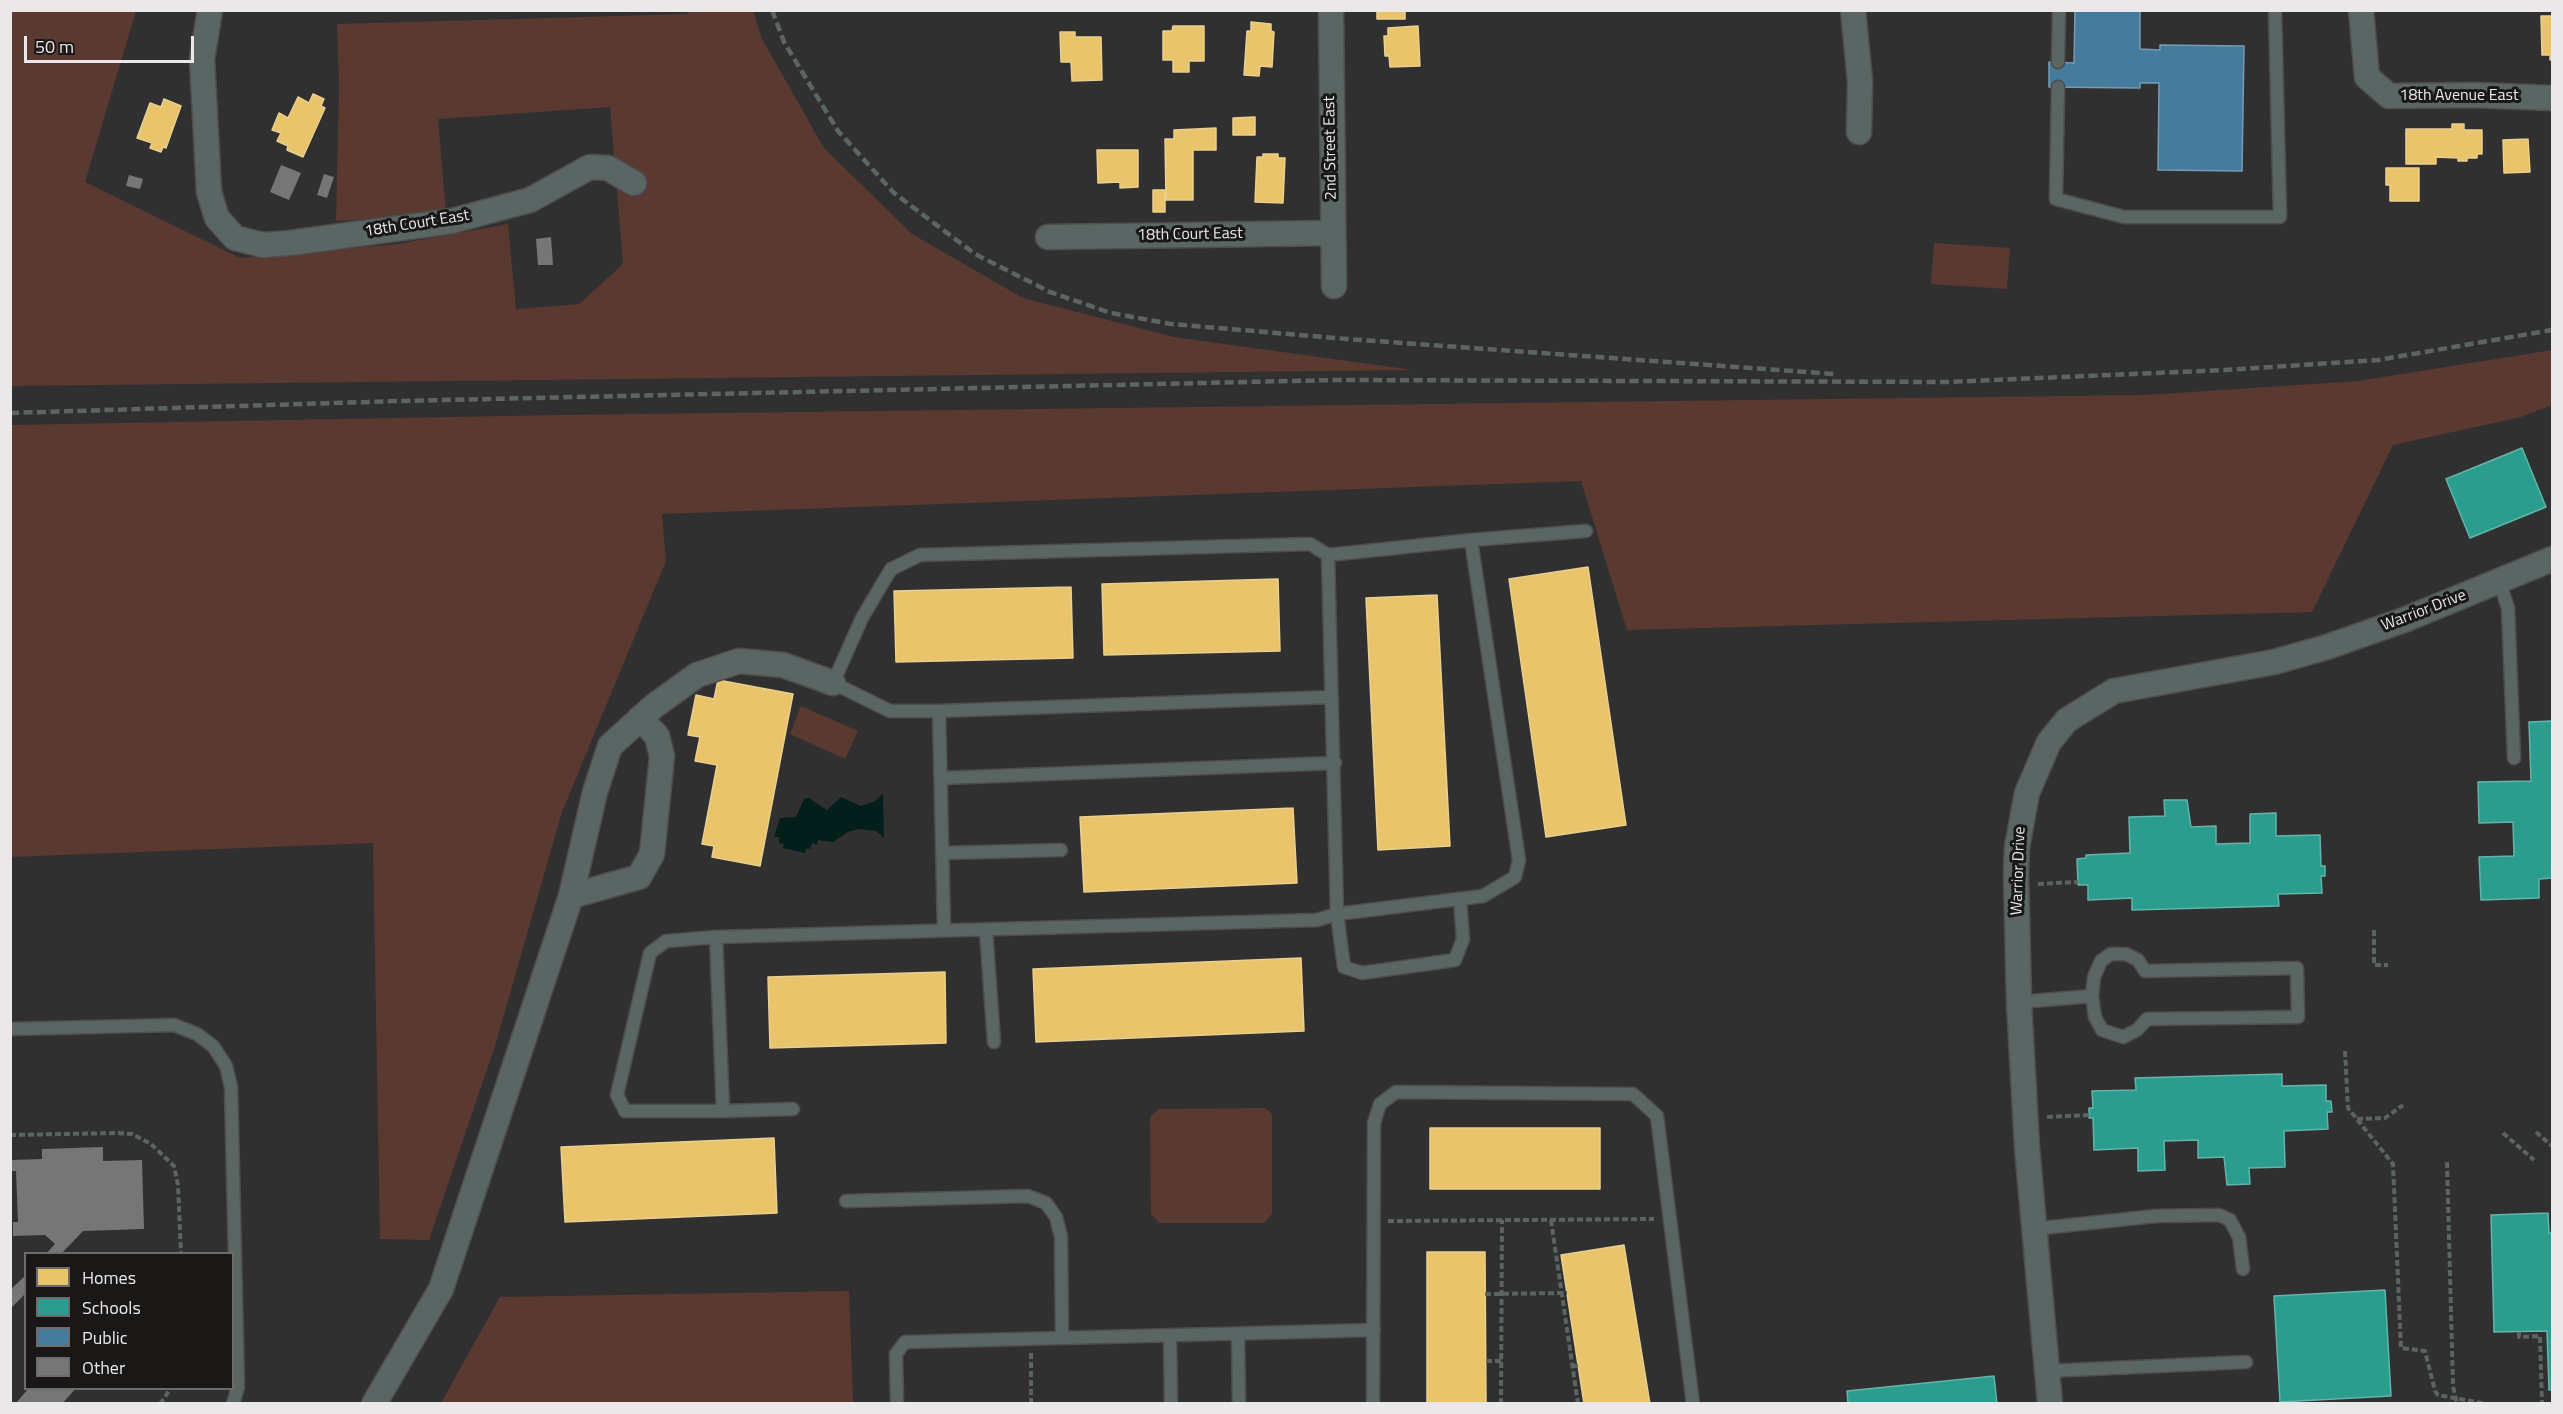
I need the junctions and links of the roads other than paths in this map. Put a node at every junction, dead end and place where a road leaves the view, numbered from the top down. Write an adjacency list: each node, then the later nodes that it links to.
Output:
1 (210, 10): 11 (street, 18th Court East)
2 (1331, 10): 12 (street, 2nd Street East)
3 (1853, 10): 10 (street)
4 (2059, 10): 7 (lane)
5 (2275, 10): 8 (lane)
6 (2361, 10): 9 (street, 18th Avenue East)
7 (2058, 62)
8 (2058, 87)
9 (2553, 98)
10 (1859, 132)
11 (634, 183)
12 (1333, 233): 13 (street, 18th Court East); 14 (street, 2nd Street East)
13 (1048, 237)
14 (1334, 286)
15 (1586, 531): 16 (lane)
16 (1471, 540): 17 (lane); 30 (lane)
17 (1328, 555): 20 (lane); 21 (lane)
18 (2553, 559): 19 (street, Warrior Drive)
19 (2499, 581): 24 (lane); 36 (street, Warrior Drive)
20 (833, 683): 22 (lane); 23 (street)
21 (1332, 697): 22 (lane); 25 (lane)
22 (939, 711): 26 (lane)
23 (640, 718): 29 (street); 29 (street)
24 (2514, 758)
25 (1335, 763): 26 (lane); 31 (lane)
26 (943, 778): 28 (lane)
27 (1061, 850): 28 (lane)
28 (944, 853): 32 (lane)
29 (571, 896): 51 (street)
30 (1460, 899): 31 (lane); 31 (lane)
31 (1337, 914): 33 (lane)
32 (944, 930): 33 (lane); 34 (lane)
33 (986, 930): 38 (lane)
34 (716, 937): 40 (lane); 40 (lane)
35 (2092, 996): 35 (lane); 36 (lane)
36 (2019, 1002): 42 (street, Warrior Drive)
37 (10, 1029): 50 (lane)
38 (994, 1042)
39 (793, 1109): 40 (lane)
40 (723, 1111)
41 (846, 1201): 47 (lane)
42 (2033, 1229): 43 (lane); 49 (street, Warrior Drive)
43 (2243, 1269)
44 (1374, 1330): 45 (lane); 55 (lane); 56 (lane)
45 (1238, 1335): 46 (lane); 54 (lane)
46 (1170, 1336): 47 (lane); 53 (lane)
47 (1062, 1338): 52 (lane)
48 (2246, 1362): 49 (lane)
49 (2047, 1371): 57 (street, Warrior Drive)
50 (233, 1404)
51 (374, 1404)
52 (897, 1404)
53 (1171, 1404)
54 (1239, 1404)
55 (1373, 1404)
56 (1693, 1404)
57 (2050, 1404)

